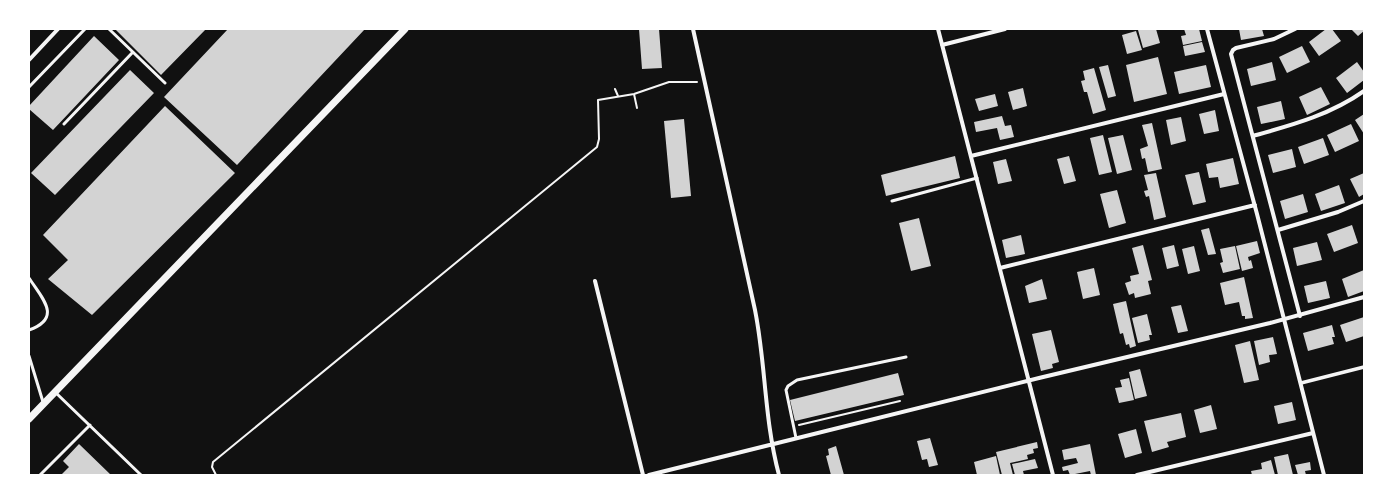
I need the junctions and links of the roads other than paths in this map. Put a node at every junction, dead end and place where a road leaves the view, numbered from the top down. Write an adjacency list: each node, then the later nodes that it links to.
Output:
1 (58, 29): 12 (street)
2 (84, 29): 14 (lane)
3 (109, 29): 11 (lane)
4 (405, 29): 37 (street)
5 (693, 29): 43 (street)
6 (938, 29): 10 (street)
7 (1005, 29): 10 (street)
8 (1207, 29): 16 (street)
9 (1295, 29): 18 (street)
10 (942, 45): 19 (street)
11 (133, 52): 13 (lane); 17 (lane)
12 (29, 60)
13 (165, 83)
14 (29, 87)
15 (1364, 91): 18 (street)
16 (1224, 94): 19 (street); 23 (street)
17 (64, 124)
18 (1253, 136): 24 (street)
19 (971, 156): 20 (street)
20 (977, 178): 21 (lane); 25 (street)
21 (892, 201)
22 (1364, 201): 24 (street)
23 (1255, 205): 25 (street); 30 (street)
24 (1278, 230): 29 (street)
25 (1000, 268): 35 (street)
26 (29, 278): 31 (lane)
27 (594, 281): 46 (street)
28 (1364, 296): 29 (street)
29 (1300, 316): 30 (street)
30 (1285, 320): 35 (street); 36 (street)
31 (29, 330)
32 (29, 356): 38 (lane)
33 (906, 357): 42 (lane)
34 (1364, 367): 36 (street)
35 (1030, 381): 42 (street); 49 (street)
36 (1301, 383): 41 (street)
37 (55, 392): 38 (street); 40 (lane)
38 (44, 404): 39 (street)
39 (29, 419)
40 (90, 425): 44 (lane); 45 (lane)
41 (1313, 433): 50 (street); 51 (street)
42 (796, 438): 43 (street)
43 (771, 444): 47 (street); 48 (street)
44 (40, 475)
45 (141, 475)
46 (643, 475)
47 (649, 475)
48 (779, 475)
49 (1053, 475)
50 (1137, 475)
51 (1324, 475)

